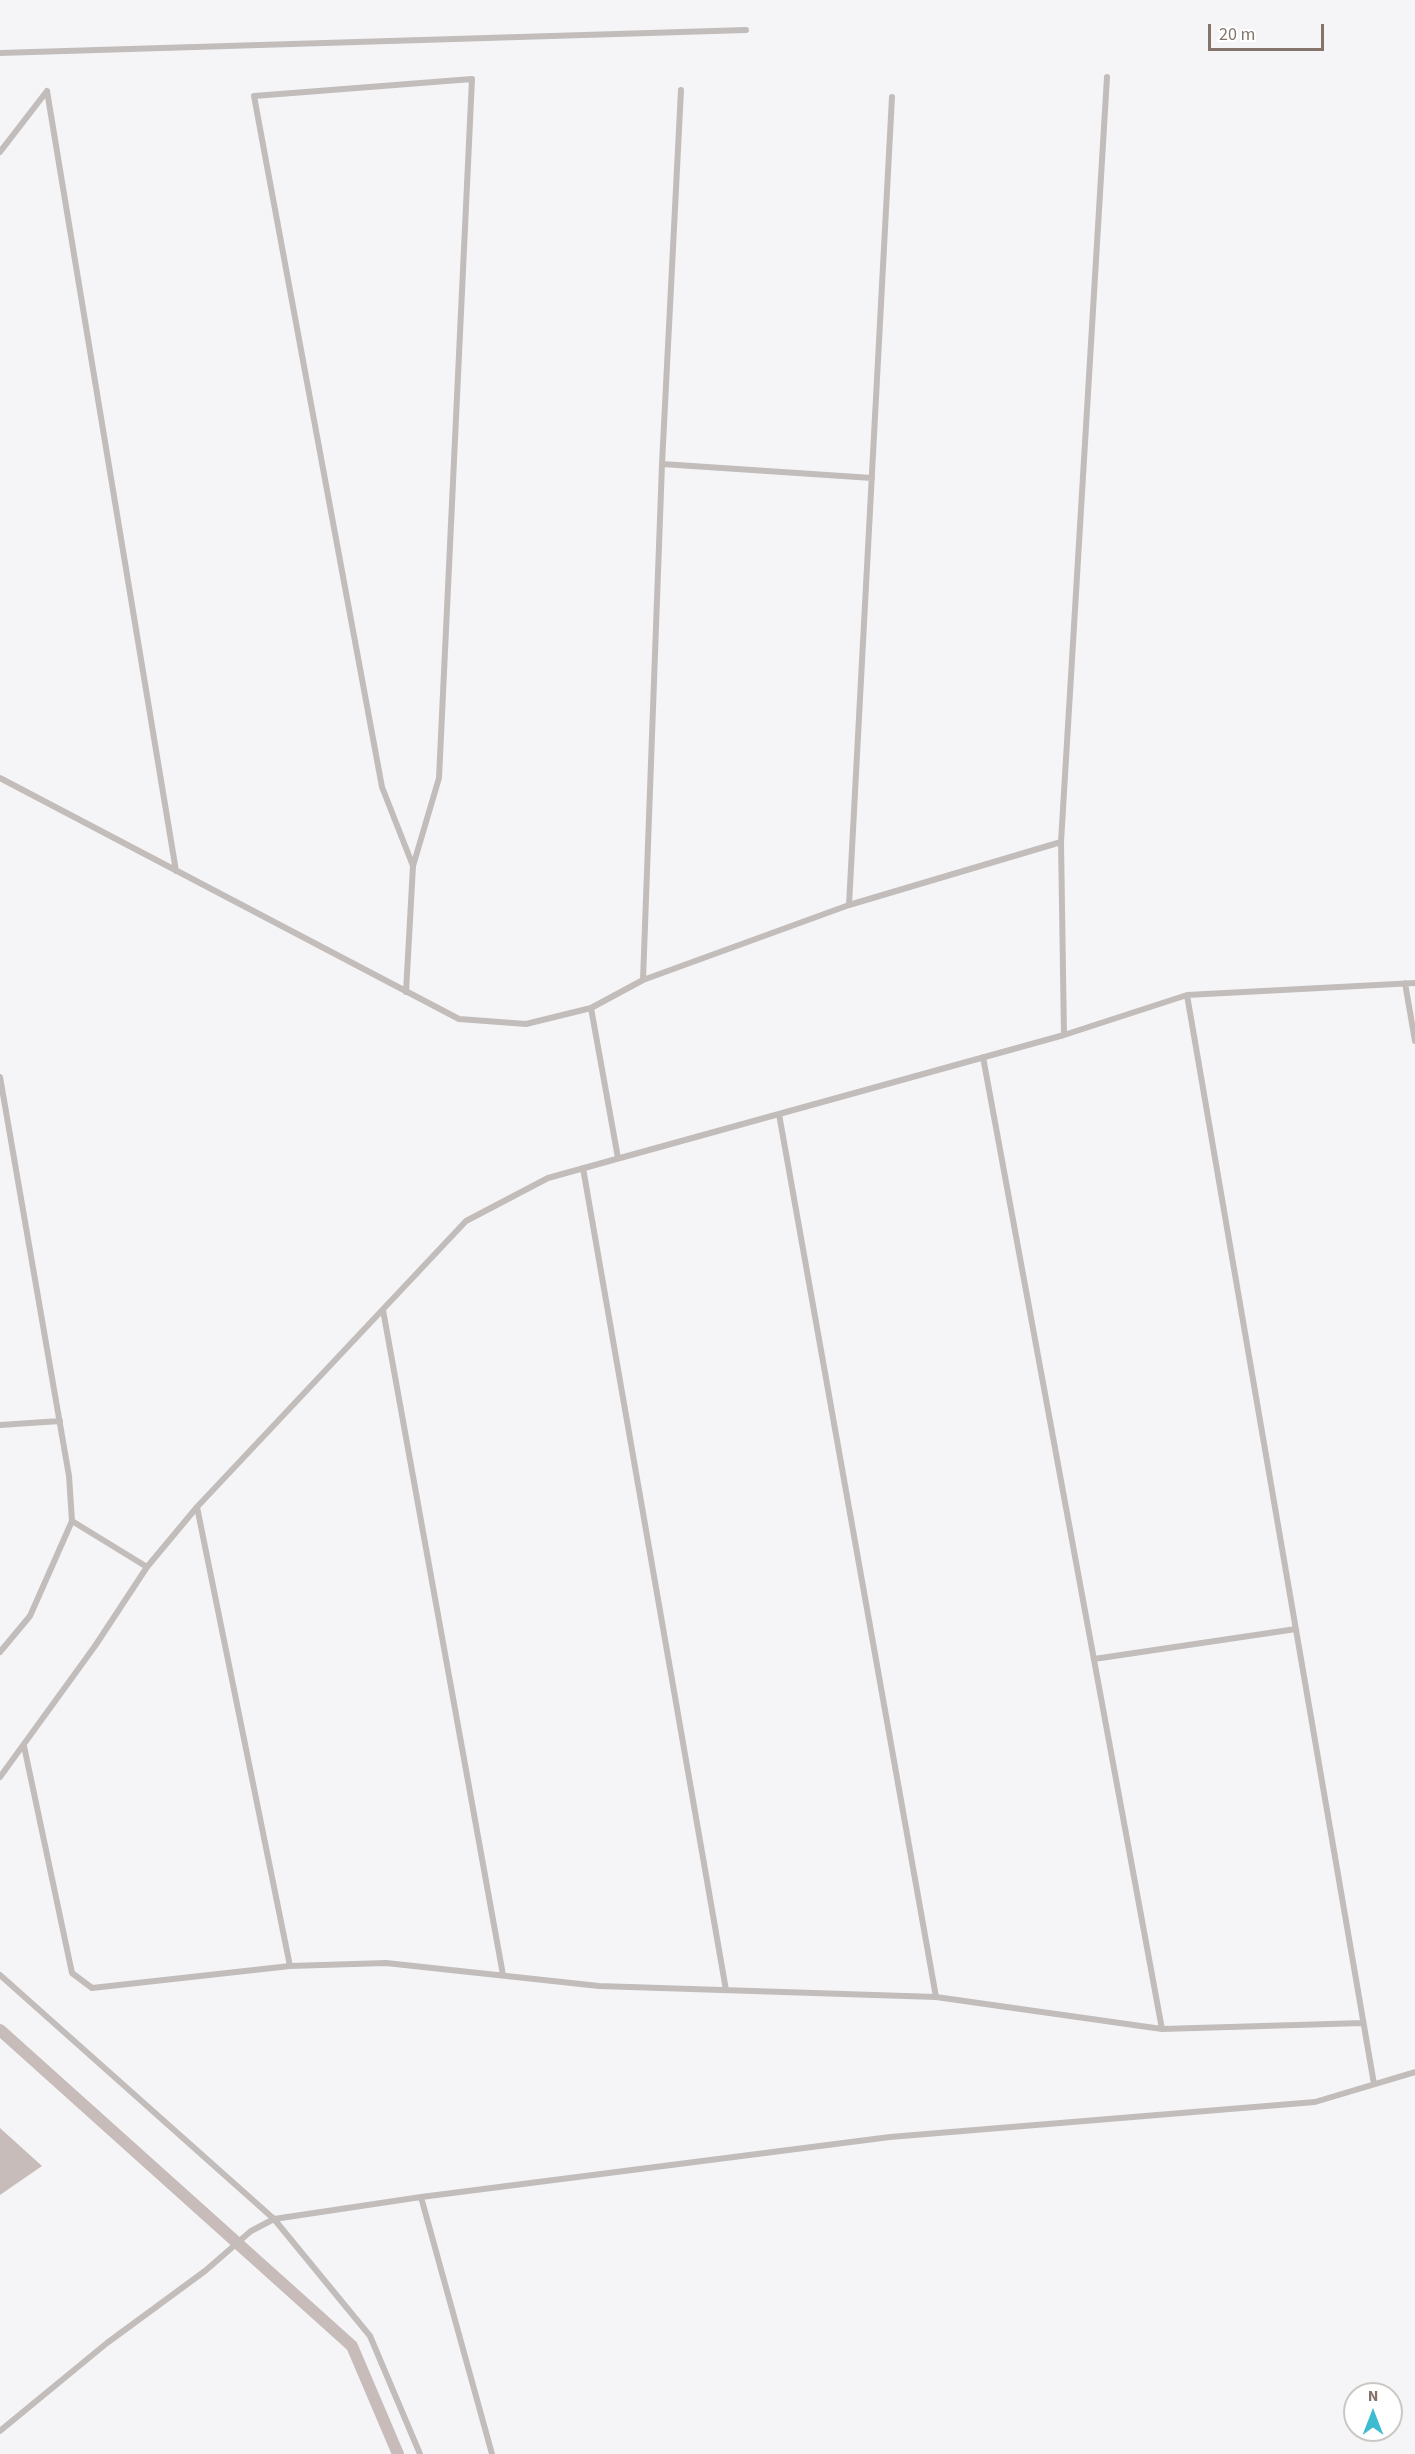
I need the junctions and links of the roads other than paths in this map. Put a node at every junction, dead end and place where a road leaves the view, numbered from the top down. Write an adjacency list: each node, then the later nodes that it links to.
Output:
1 (746, 30): 2 (street)
2 (0, 53)
3 (1107, 77): 10 (street)
4 (681, 90): 7 (street)
5 (892, 97): 8 (street)
6 (0, 152): 12 (street)
7 (662, 464): 8 (street); 14 (street)
8 (872, 478): 13 (street)
9 (0, 778): 12 (street)
10 (1061, 843): 13 (street); 20 (street)
11 (413, 866): 11 (street); 17 (street)
12 (176, 871): 17 (street)
13 (849, 905): 14 (street)
14 (644, 980): 19 (street)
15 (1405, 983): 16 (street); 18 (street); 21 (street)
16 (1415, 983)
17 (406, 992): 19 (street)
18 (1187, 995): 20 (street); 33 (street)
19 (591, 1008): 25 (street)
20 (1064, 1035): 22 (street)
21 (1415, 1041)
22 (983, 1057): 24 (street); 35 (street)
23 (0, 1077): 28 (street)
24 (779, 1114): 25 (street); 42 (street)
25 (618, 1158): 26 (street)
26 (583, 1168): 27 (street); 41 (street)
27 (383, 1310): 30 (street); 40 (street)
28 (60, 1421): 29 (street); 31 (street)
29 (0, 1425)
30 (197, 1507): 32 (street); 38 (street)
31 (72, 1521): 32 (street); 34 (street)
32 (147, 1567): 36 (street)
33 (1296, 1629): 35 (street); 43 (street)
34 (0, 1652)
35 (1094, 1659): 44 (street)
36 (24, 1746): 37 (street); 38 (street)
37 (0, 1777)
38 (290, 1966): 40 (street)
39 (0, 1975): 48 (street)
40 (503, 1976): 41 (street)
41 (726, 1990): 42 (street)
42 (936, 1997): 44 (street)
43 (1364, 2023): 44 (street); 46 (street)
44 (1162, 2029)
45 (1415, 2072): 46 (street)
46 (1374, 2084): 47 (street)
47 (421, 2197): 48 (street); 51 (street)
48 (274, 2219): 49 (street); 50 (street)
49 (0, 2431)
50 (420, 2454)
51 (492, 2454)

